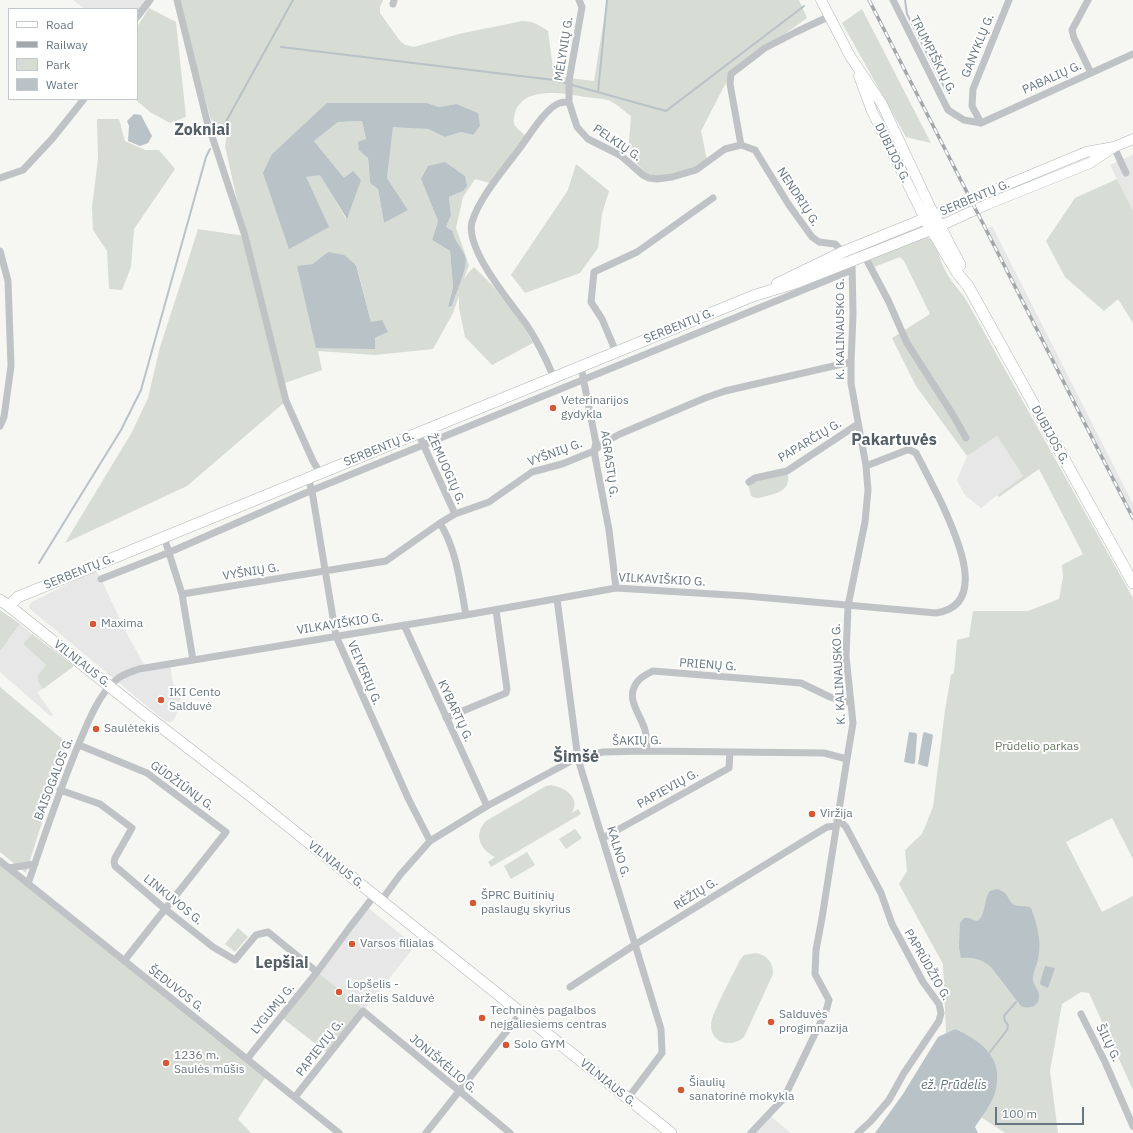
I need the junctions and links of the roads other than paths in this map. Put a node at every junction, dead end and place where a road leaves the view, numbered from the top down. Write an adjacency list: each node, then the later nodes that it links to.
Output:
1 (150, 0): 8 (street)
2 (177, 0): 40 (street)
3 (579, 0): 13 (street, MĖLYNIŲ G.)
4 (821, 0): 9 (main road, DUBIJOS G.)
5 (893, 0): 14 (street, TRUMPIŠKIŲ G.)
6 (1009, 0): 14 (street, GANYKLŲ G.)
7 (1088, 0): 11 (street)
8 (138, 16)
9 (830, 16): 16 (street); 21 (main road, DUBIJOS G.)
10 (1133, 54): 11 (street, PABALIŲ G.)
11 (1091, 73): 14 (street, PABALIŲ G.)
12 (83, 100): 19 (street)
13 (569, 102): 16 (street, PELKIŲ G.); 31 (street)
14 (981, 123)
15 (1133, 139): 17 (main road, SERBENTŲ G.)
16 (741, 145): 24 (street, NENDRIŲ G.)
17 (1114, 147): 18 (street); 21 (main road, SERBENTŲ G.); 22 (main road, SERBENTŲ G.)
18 (1126, 173)
19 (0, 178)
20 (713, 198): 28 (street)
21 (930, 217): 22 (main road, DUBIJOS G.); 24 (main road, SERBENTŲ G.)
22 (935, 228): 25 (main road, SERBENTŲ G.); 50 (main road, DUBIJOS G.)
23 (0, 251): 34 (street)
24 (842, 252): 27 (main road, SERBENTŲ G.)
25 (864, 255): 26 (main road, SERBENTŲ G.); 36 (street)
26 (852, 265): 27 (main road, SERBENTŲ G.); 29 (street, K. KALINAUSKO G.); 32 (street)
27 (753, 296): 28 (main road, SERBENTŲ G.)
28 (616, 352): 30 (main road, SERBENTŲ G.)
29 (851, 362): 33 (street, K. KALINAUSKO G.); 38 (street, VYŠNIŲ G.)
30 (581, 367): 31 (main road, SERBENTŲ G.); 32 (street, AGRASTŲ G.)
31 (554, 378): 35 (main road, SERBENTŲ G.)
32 (584, 380): 37 (street); 38 (street, AGRASTŲ G.)
33 (858, 424): 39 (street, K. KALINAUSKO G.); 42 (street, PAPARČIŲ G.)
34 (0, 426)
35 (418, 433): 37 (street, ŽEMUOGIŲ G.); 40 (main road, SERBENTŲ G.)
36 (966, 438)
37 (423, 446): 43 (street); 44 (street, ŽEMUOGIŲ G.)
38 (594, 451): 44 (street, VYŠNIŲ G.); 51 (street, AGRASTŲ G.)
39 (866, 466): 55 (street, K. KALINAUSKO G.); 55 (street, VILKAVIŠKIO G.)
40 (320, 473): 41 (main road, SERBENTŲ G.)
41 (308, 478): 43 (street, VEIVERIŲ G.); 46 (main road, SERBENTŲ G.)
42 (749, 482)
43 (312, 491): 47 (street); 48 (street, VEIVERIŲ G.)
44 (455, 514): 45 (street, VYŠNIŲ G.)
45 (440, 523): 48 (street, VYŠNIŲ G.); 57 (street)
46 (164, 537): 47 (street); 54 (main road, SERBENTŲ G.)
47 (170, 552): 49 (street); 52 (street)
48 (326, 571): 52 (street, VYŠNIŲ G.); 59 (street, VEIVERIŲ G.)
49 (101, 579)
50 (1133, 583)
51 (616, 588): 53 (street, VILKAVIŠKIO G.); 55 (street, VILKAVIŠKIO G.)
52 (182, 594): 60 (street)
53 (558, 599): 56 (street, VILKAVIŠKIO G.); 67 (street, KALNO G.)
54 (4, 603): 61 (main road, VILNIAUS G.)
55 (848, 606): 62 (street, K. KALINAUSKO G.)
56 (496, 610): 57 (street, VILKAVIŠKIO G.); 63 (street)
57 (466, 615): 58 (street, VILKAVIŠKIO G.)
58 (404, 625): 59 (street, VILKAVIŠKIO G.); 63 (street, KYBARTŲ G.)
59 (336, 636): 60 (street, VILKAVIŠKIO G.); 73 (street, VEIVERIŲ G.)
60 (193, 660): 61 (street, VILKAVIŠKIO G.)
61 (110, 686): 64 (street, BAISOGALOS G.); 78 (main road, VILNIAUS G.)
62 (850, 701): 65 (street, PRIENŲ G.); 68 (street, K. KALINAUSKO G.)
63 (446, 718): 70 (street, KYBARTŲ G.)
64 (78, 744): 69 (street, BAISOGALOS G.); 79 (street, GŪDŽIŪNŲ G.)
65 (647, 751): 66 (street, ŠAKIŲ G.); 67 (street, ŠAKIŲ G.)
66 (730, 752): 68 (street, ŠAKIŲ G.); 72 (street, PAPIEVIŲ G.)
67 (578, 758): 70 (street, ŠAKIŲ G.); 72 (street, KALNO G.)
68 (846, 759): 71 (street, K. KALINAUSKO G.)
69 (60, 790): 75 (street, BAISOGALOS G.); 79 (street, LINKUVOS G.)
70 (487, 806): 73 (street, ŠAKIŲ G.)
71 (837, 823): 80 (street, RĖŽIŲ G.); 96 (street, K. KALINAUSKO G.); 97 (street, PAPRŪDŽIO G.)
72 (603, 838): 80 (street, KALNO G.)
73 (430, 841): 78 (street, ŠAKIŲ G.)
74 (0, 861): 76 (street, ŠEDUVOS G.)
75 (35, 864): 76 (street); 77 (street, BAISOGALOS G.)
76 (9, 868): 77 (street, ŠEDUVOS G.)
77 (28, 884): 81 (street, ŠEDUVOS G.)
78 (378, 899): 82 (street, LYGUMŲ G.); 85 (main road, VILNIAUS G.)
79 (165, 908): 81 (street); 82 (street, LINKUVOS G.)
80 (636, 944): 83 (street, RĖŽIŲ G.); 90 (street, KALNO G.)
81 (124, 961): 87 (street, ŠEDUVOS G.)
82 (317, 972): 87 (street, LYGUMŲ G.)
83 (570, 987)
84 (363, 1011): 88 (street, JONIŠKĖLIO G.); 89 (street, PAPIEVIŲ G.)
85 (522, 1013): 88 (street); 90 (main road, VILNIAUS G.)
86 (1081, 1014): 91 (street, ŠILŲ G.)
87 (247, 1059): 89 (street, ŠEDUVOS G.)
88 (458, 1091): 93 (street); 94 (street, JONIŠKĖLIO G.)
89 (295, 1097): 92 (street, ŠEDUVOS G.)
90 (628, 1098): 95 (main road, VILNIAUS G.)
91 (1133, 1126)
92 (339, 1133)
93 (426, 1133)
94 (510, 1133)
95 (671, 1133)
96 (751, 1133)
97 (858, 1133)

